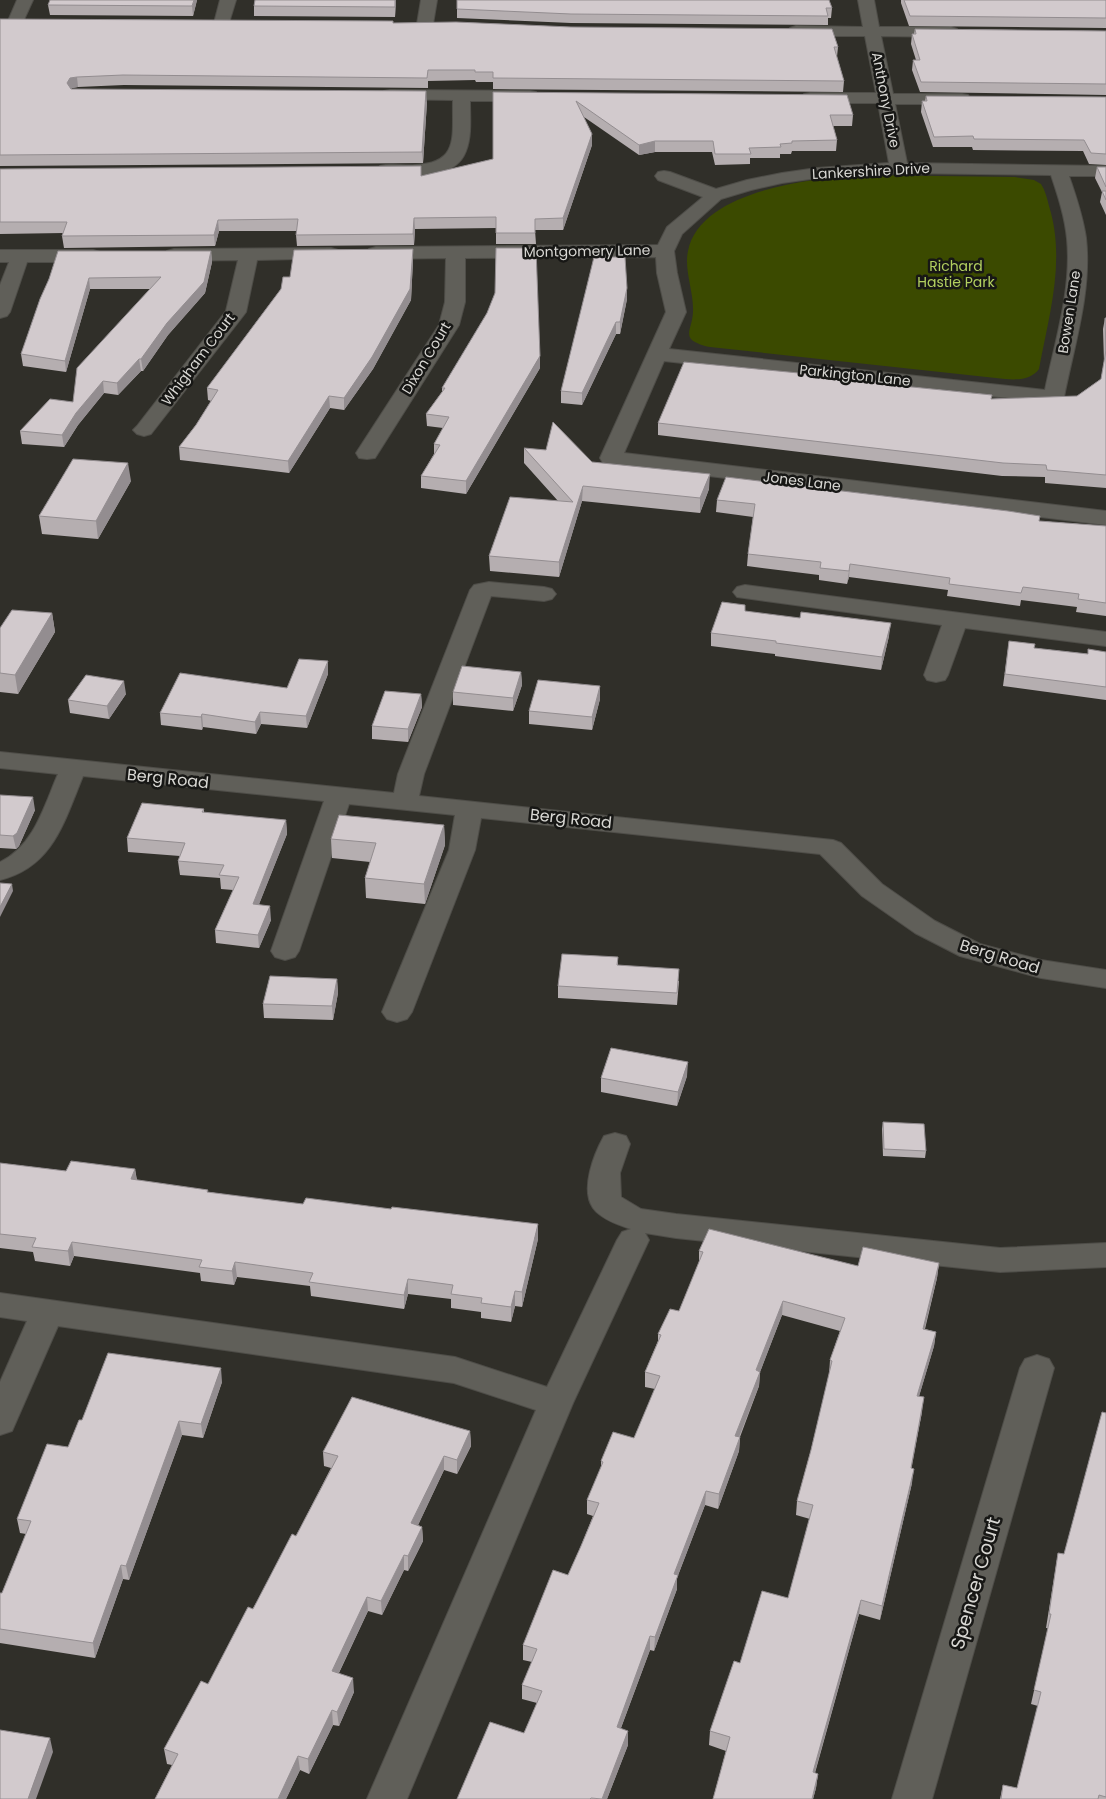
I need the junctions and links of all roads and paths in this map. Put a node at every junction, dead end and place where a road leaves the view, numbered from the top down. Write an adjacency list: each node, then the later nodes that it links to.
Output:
1 (25, 0): 5 (street)
2 (228, 0): 8 (street)
3 (429, 0): 10 (street)
4 (866, 0): 12 (street, Anthony Drive)
5 (8, 21): 6 (street)
6 (35, 21)
7 (203, 23): 8 (street)
8 (222, 23): 9 (street)
9 (242, 23)
10 (445, 25)
11 (785, 31): 12 (street)
12 (873, 32): 13 (street); 18 (street, Anthony Drive)
13 (970, 33)
14 (372, 94): 15 (street)
15 (462, 95): 16 (street); 21 (street)
16 (550, 96)
17 (795, 98): 18 (street)
18 (885, 98): 19 (street); 20 (street, Anthony Drive)
19 (981, 99)
20 (899, 168): 22 (street, Lankershire Drive); 25 (street, Lankershire Drive)
21 (373, 170)
22 (1058, 170): 23 (street, Lankershire Drive); 35 (street, Bowen Lane)
23 (1106, 171)
24 (664, 176): 25 (street)
25 (715, 195): 26 (street, Lankershire Drive)
26 (665, 251): 27 (street, Montgomery Lane); 34 (street)
27 (456, 253): 29 (street, Montgomery Lane); 37 (street, Dixon Court)
28 (160, 255): 29 (street, Montgomery Lane)
29 (249, 255): 36 (street, Whigham Court)
30 (0, 256): 31 (street)
31 (20, 256): 32 (street); 33 (street)
32 (110, 256)
33 (0, 312)
34 (657, 354): 35 (street, Parkington Lane); 38 (street, Jones Lane)
35 (1054, 397)
36 (144, 430)
37 (367, 453)
38 (1106, 518)
39 (744, 592): 41 (street)
40 (544, 594): 47 (street)
41 (956, 620): 42 (street); 43 (street)
42 (1106, 639)
43 (936, 675)
44 (0, 760): 45 (street, Berg Road)
45 (74, 768): 46 (street, Berg Road); 49 (street)
46 (339, 796): 47 (street, Berg Road); 50 (street)
47 (405, 802): 48 (street, Berg Road)
48 (469, 808): 51 (street, Berg Road); 52 (street)
49 (0, 872)
50 (285, 952)
51 (1106, 979)
52 (397, 1012)
53 (615, 1144): 55 (street)
54 (633, 1240): 59 (street)
55 (1106, 1256)
56 (0, 1306): 57 (street)
57 (48, 1311): 59 (street); 60 (street)
58 (1037, 1368): 62 (street, Spencer Court)
59 (556, 1403): 61 (street)
60 (0, 1421)
61 (387, 1799)
62 (912, 1799)

